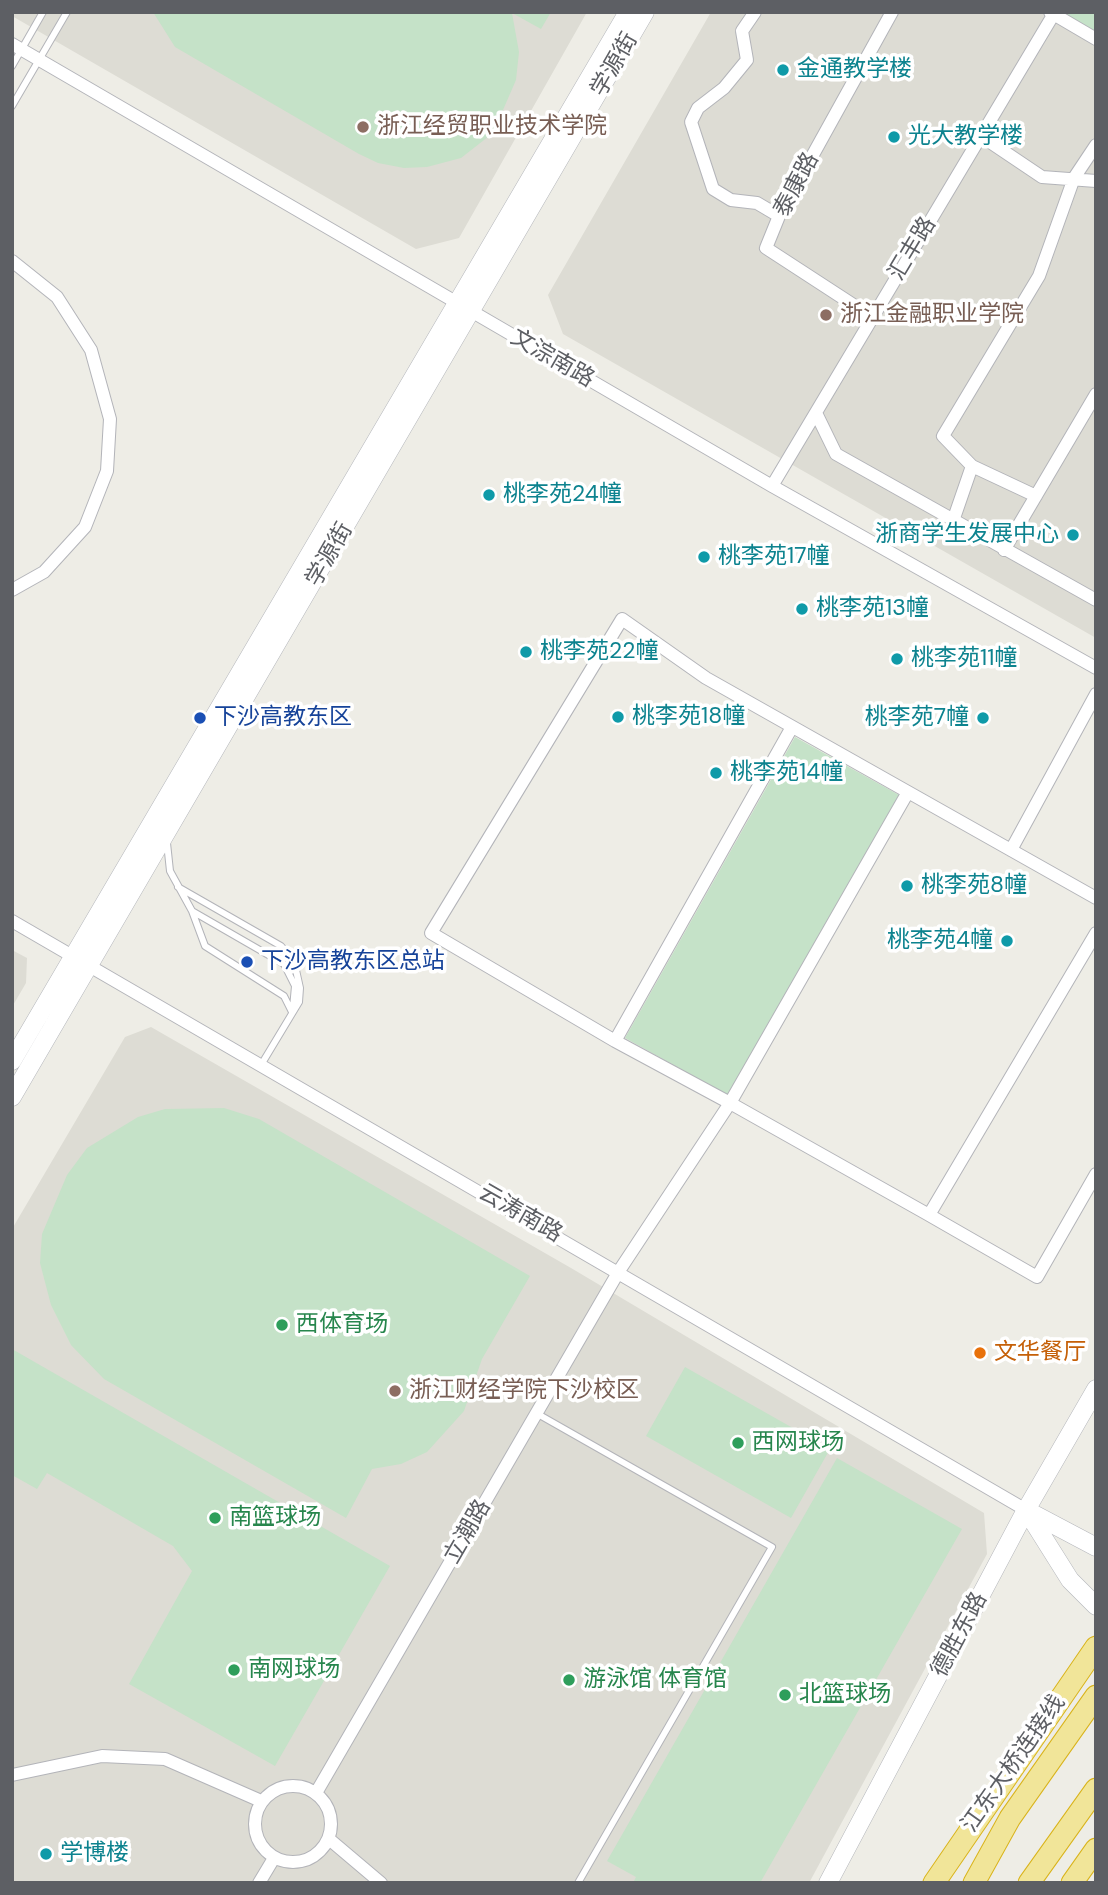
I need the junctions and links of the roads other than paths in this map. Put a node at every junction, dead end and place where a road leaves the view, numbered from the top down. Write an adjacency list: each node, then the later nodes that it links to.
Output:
1 (43, 12): 9 (lane)
2 (66, 12): 10 (lane)
3 (628, 12): 18 (main road)
4 (645, 12): 19 (main road, 学源街)
5 (755, 12): 16 (street)
6 (890, 13): 16 (street, 泰康路)
7 (1053, 13): 8 (street); 13 (street, 汇丰路)
8 (1096, 38)
9 (17, 47): 10 (street, 文淙南路); 11 (lane)
10 (39, 60): 12 (lane); 18 (street, 文淙南路)
11 (12, 66)
12 (12, 106)
13 (981, 136): 15 (street); 20 (street, 汇丰路)
14 (1096, 145): 23 (street)
15 (1096, 181)
16 (779, 216): 20 (street, 泰康路)
17 (12, 261): 28 (street)
18 (456, 303): 19 (street, 文淙南路); 41 (main road)
19 (473, 313): 24 (street, 文淙南路); 34 (main road, 学源街)
20 (872, 317): 22 (street, 汇丰路)
21 (1096, 394): 25 (street)
22 (816, 412): 24 (street, 汇丰路); 26 (street)
23 (972, 466): 25 (street); 26 (street)
24 (772, 486): 30 (street, 文淙南路)
25 (1036, 496): 27 (street)
26 (953, 521): 27 (street)
27 (1004, 550): 29 (street)
28 (12, 590)
29 (1096, 600)
30 (1095, 666)
31 (1096, 694): 35 (street)
32 (792, 727): 33 (street); 44 (street); 44 (street)
33 (908, 792): 35 (street); 48 (street, 立潮路)
34 (168, 831): 36 (lane); 42 (main road, 学源街)
35 (1011, 850): 37 (street)
36 (178, 887): 38 (lane); 43 (lane)
37 (1096, 898)
38 (192, 911): 43 (lane); 43 (lane)
39 (12, 921): 41 (street, 云涛南路)
40 (1096, 933): 50 (street)
41 (72, 956): 42 (street, 云涛南路); 45 (main road)
42 (89, 965): 46 (street, 云涛南路); 47 (main road, 学源街)
43 (293, 1014): 46 (lane)
44 (615, 1041): 48 (street)
45 (12, 1061)
46 (261, 1065): 51 (street, 云涛南路)
47 (12, 1097)
48 (730, 1103): 50 (street); 51 (street, 立潮路)
49 (1096, 1174): 50 (street)
50 (929, 1215)
51 (619, 1271): 53 (street, 立潮路); 54 (street, 云涛南路)
52 (1096, 1389): 54 (main road, 德胜东路)
53 (536, 1413): 61 (street, 立潮路); 68 (lane)
54 (1026, 1510): 55 (main road); 56 (main road); 69 (main road, 德胜东路)
55 (1096, 1547)
56 (1096, 1606)
57 (1096, 1647): 70 (highway, 江东大桥连接线)
58 (1096, 1696): 71 (highway, 江东大桥连接线)
59 (12, 1775): 62 (street)
60 (1096, 1789): 72 (highway)
61 (316, 1793): 62 (street); 63 (street)
62 (261, 1801): 65 (street)
63 (329, 1839): 65 (street); 67 (street)
64 (1096, 1849): 73 (highway)
65 (274, 1858): 66 (street)
66 (259, 1883)
67 (382, 1883)
68 (578, 1883)
69 (828, 1883)
70 (933, 1883)
71 (974, 1883)
72 (1029, 1883)
73 (1072, 1883)

